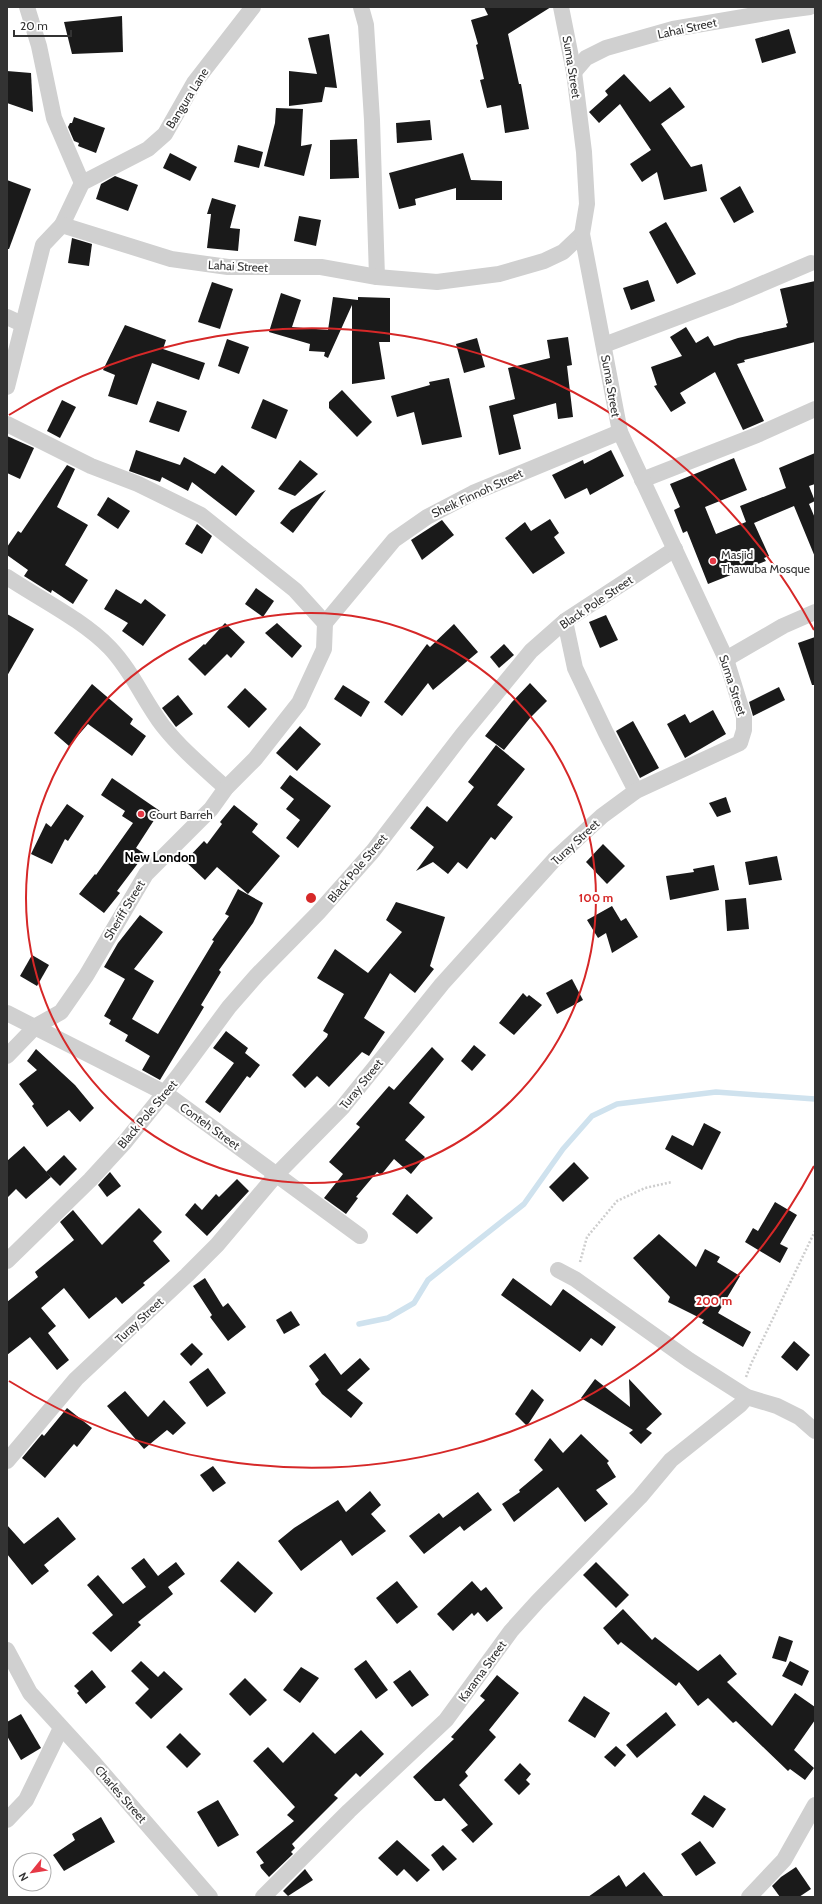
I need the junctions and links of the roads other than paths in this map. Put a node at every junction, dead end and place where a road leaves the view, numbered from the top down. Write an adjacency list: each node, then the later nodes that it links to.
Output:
1 (27, 7): 7 (street)
2 (253, 7): 7 (street, Bangura Lane)
3 (361, 7): 11 (street)
4 (561, 7): 6 (street, Suma Street)
5 (810, 7): 6 (street, Lahai Street)
6 (574, 72): 9 (street, Suma Street)
7 (82, 183): 8 (street)
8 (62, 225): 11 (street, Lahai Street); 13 (street)
9 (582, 234): 11 (street, Lahai Street); 14 (street, Suma Street)
10 (810, 263): 14 (street)
11 (377, 277)
12 (7, 317): 13 (street)
13 (22, 324): 15 (street)
14 (604, 345): 18 (street, Suma Street)
15 (7, 387)
16 (815, 409): 19 (street)
17 (7, 424): 24 (street)
18 (620, 432): 19 (street, Suma Street); 24 (street, Sheik Finnoh Street)
19 (642, 480): 20 (street, Suma Street)
20 (675, 549): 23 (street, Black Pole Street); 25 (street, Suma Street)
21 (7, 578): 27 (street)
22 (815, 612): 25 (street)
23 (565, 621): 28 (street); 32 (street, Black Pole Street)
24 (325, 622): 27 (street, Sheriff Street)
25 (726, 659): 26 (street, Suma Street)
26 (740, 743): 28 (street, Turay Street)
27 (226, 788): 30 (street, Sheriff Street)
28 (636, 791): 33 (street, Turay Street)
29 (7, 1013): 30 (street, Conteh Street)
30 (36, 1026): 31 (street, Sheriff Street); 32 (street, Conteh Street)
31 (7, 1056)
32 (164, 1093): 33 (street, Conteh Street); 35 (street, Black Pole Street)
33 (276, 1175): 34 (street, Conteh Street); 39 (street, Turay Street)
34 (360, 1236)
35 (7, 1261)
36 (558, 1270): 37 (street)
37 (747, 1397): 38 (street); 45 (street, Karama Street)
38 (815, 1431)
39 (7, 1461)
40 (7, 1650): 41 (street, Charles Street)
41 (61, 1728): 43 (street); 44 (street, Charles Street)
42 (815, 1806): 46 (street)
43 (7, 1820)
44 (210, 1897)
45 (263, 1897)
46 (749, 1897)

